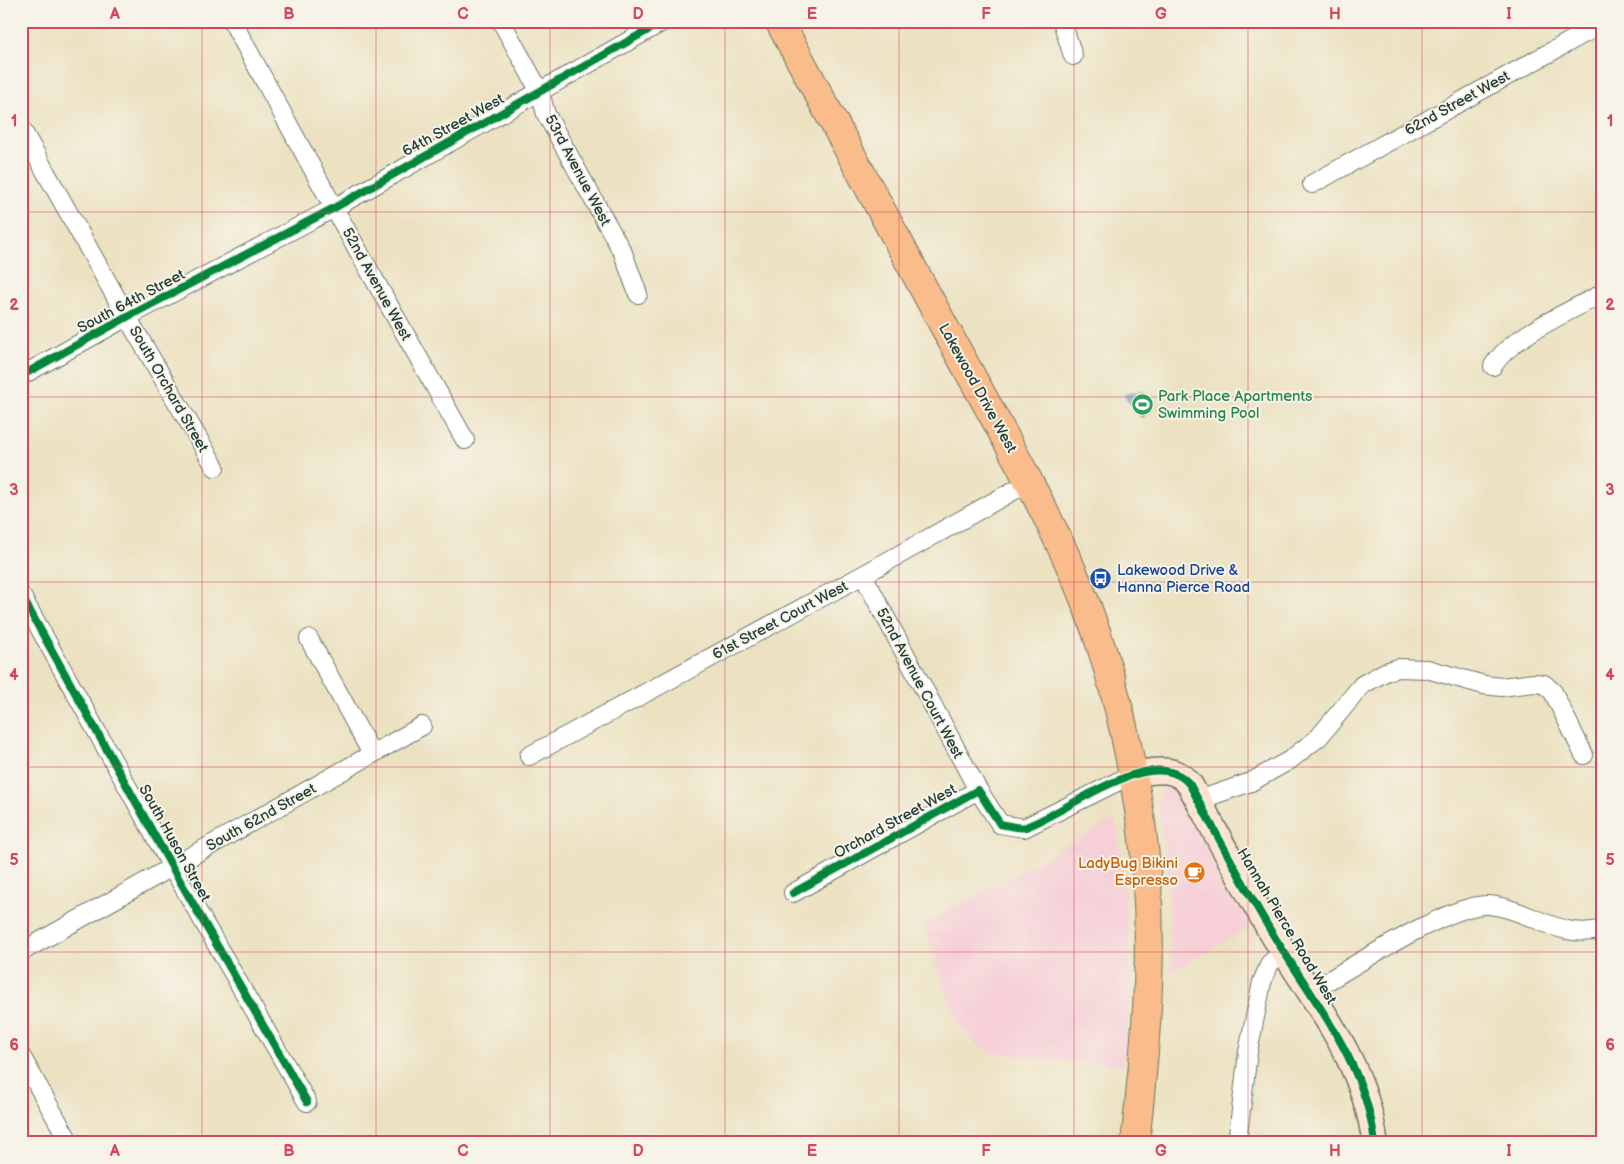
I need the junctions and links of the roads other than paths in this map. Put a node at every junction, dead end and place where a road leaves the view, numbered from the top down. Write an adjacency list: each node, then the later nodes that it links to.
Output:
1 (232, 21): 11 (street, 52nd Avenue West)
2 (501, 21): 8 (street, 53rd Avenue West)
3 (664, 21): 8 (street, 64th Street West)
4 (779, 21): 20 (main road, Lakewood Drive West)
5 (1062, 21): 7 (street)
6 (1603, 23): 10 (street, 62nd Street West)
7 (1073, 56)
8 (540, 92): 11 (street, 64th Street West); 14 (street, 53rd Avenue West)
9 (21, 128): 15 (street, South Orchard Street)
10 (1312, 184)
11 (334, 208): 12 (street, 64th Street West); 18 (street, 52nd Avenue West)
12 (254, 250): 15 (street, South 64th Street)
13 (1603, 293): 16 (street)
14 (638, 294)
15 (127, 317): 17 (street, South 64th Street); 19 (street, South Orchard Street)
16 (1493, 366)
17 (21, 376)
18 (465, 440)
19 (215, 467)
20 (1029, 482): 21 (street, 61st Street Court West); 28 (main road, Lakewood Drive West)
21 (862, 576): 27 (street, 61st Street Court West); 29 (street, 52nd Avenue Court West)
22 (21, 595): 31 (street, South Huson Street)
23 (309, 639): 25 (street)
24 (422, 726): 25 (street, South 62nd Street)
25 (372, 754): 31 (street, South 62nd Street)
26 (1584, 755): 30 (street)
27 (528, 756)
28 (1133, 774): 29 (street, Orchard Street West); 30 (street, Hannah Pierce Road West); 40 (main road)
29 (978, 790): 32 (street, Orchard Street West)
30 (1198, 800): 35 (street, Hannah Pierce Road West)
31 (172, 867): 34 (street, South 62nd Street); 38 (street, South Huson Street)
32 (793, 893)
33 (1603, 929): 36 (street)
34 (21, 952)
35 (1284, 952): 36 (street, Hannah Pierce Road West); 41 (street)
36 (1311, 991): 42 (street, Hannah Pierce Road West)
37 (21, 1056): 39 (street)
38 (307, 1102)
39 (70, 1143)
40 (1135, 1143)
41 (1237, 1143)
42 (1375, 1143)

